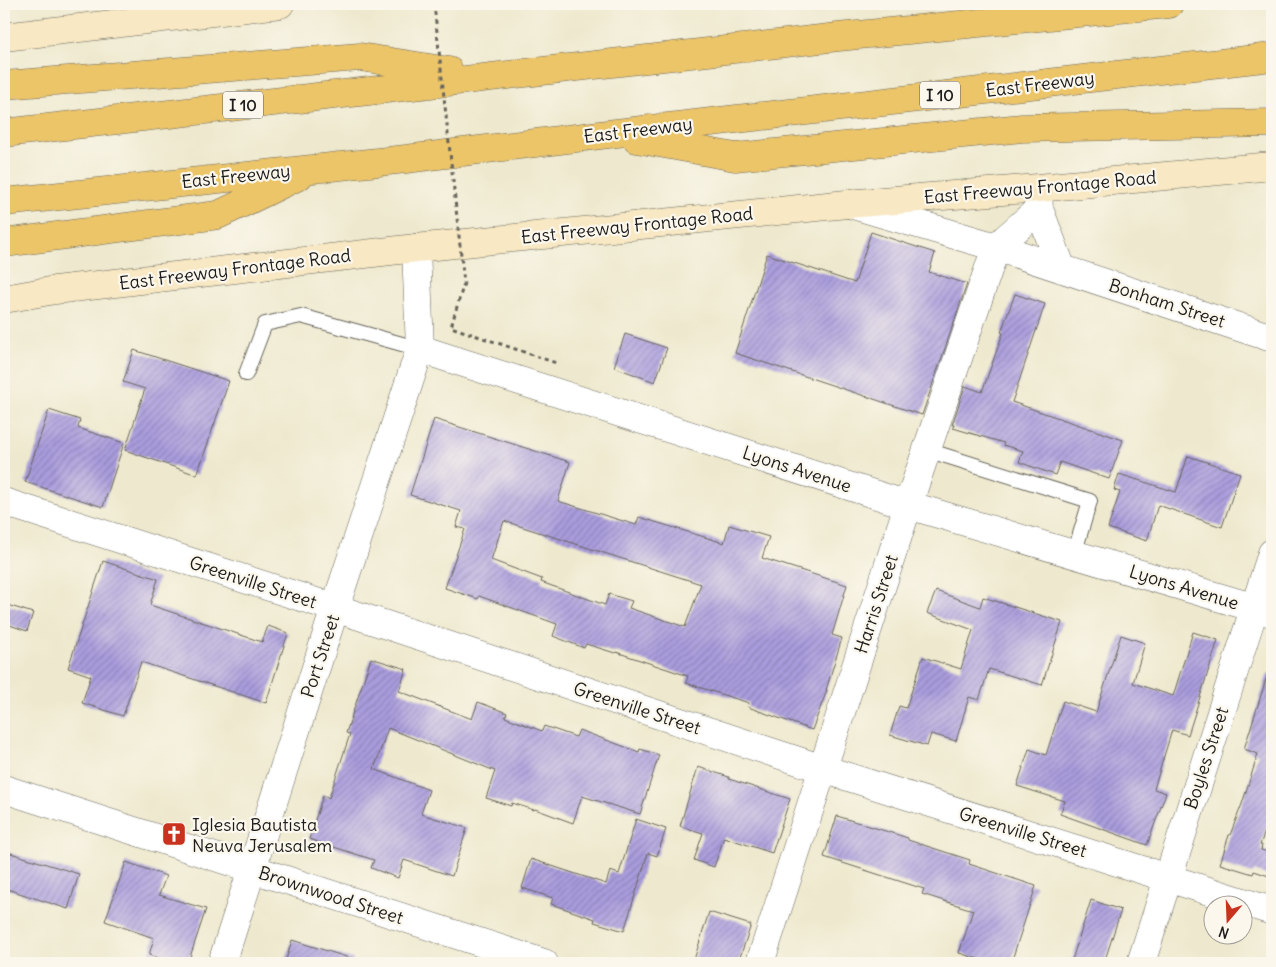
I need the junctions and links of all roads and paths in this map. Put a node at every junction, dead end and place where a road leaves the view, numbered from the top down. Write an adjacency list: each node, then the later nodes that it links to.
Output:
1 (280, 4): 6 (main road)
2 (434, 4): 23 (path, bridge)
3 (1002, 4): 5 (highway)
4 (1169, 4): 5 (highway, I 10)
5 (952, 25): 8 (highway, I 10)
6 (4, 36)
7 (1272, 57): 12 (highway, East Freeway / I 10)
8 (483, 77): 9 (highway); 11 (highway, I 10)
9 (4, 85)
10 (1272, 123): 12 (highway)
11 (4, 133)
12 (608, 134): 14 (highway, East Freeway / I 10)
13 (1272, 166): 15 (main road, East Freeway Frontage Road)
14 (316, 168): 16 (highway, East Freeway / I 10); 18 (highway)
15 (1038, 198): 17 (main road, East Freeway Frontage Road); 19 (street); 21 (street)
16 (4, 202)
17 (847, 204): 19 (street, Bonham Street); 20 (main road, East Freeway Frontage Road)
18 (4, 243)
19 (996, 247): 21 (street, Bonham Street); 27 (street, Harris Street)
20 (416, 248): 22 (main road, East Freeway Frontage Road); 25 (street)
21 (1062, 268): 24 (street, Bonham Street)
22 (4, 299)
23 (451, 327)
24 (1272, 338)
25 (420, 350): 26 (lane); 29 (street, Lyons Avenue); 32 (street, Port Street)
26 (246, 374)
27 (927, 450): 29 (street, Harris Street); 31 (lane)
28 (4, 502): 32 (street, Greenville Street)
29 (908, 505): 31 (street, Lyons Avenue); 34 (street, Harris Street)
30 (1272, 553): 33 (street, Boyles Street)
31 (1074, 554): 33 (street, Lyons Avenue)
32 (335, 608): 34 (street, Greenville Street); 36 (street, Port Street)
33 (1263, 611): 37 (street, Boyles Street)
34 (822, 769): 37 (street, Greenville Street); 41 (street, Harris Street)
35 (4, 789): 36 (street, Brownwood Street)
36 (252, 870): 39 (street, Port Street); 40 (street, Brownwood Street)
37 (1168, 877): 38 (street, Greenville Street); 42 (street, Boyles Street)
38 (1272, 911)
39 (222, 963)
40 (544, 963)
41 (760, 963)
42 (1141, 963)

